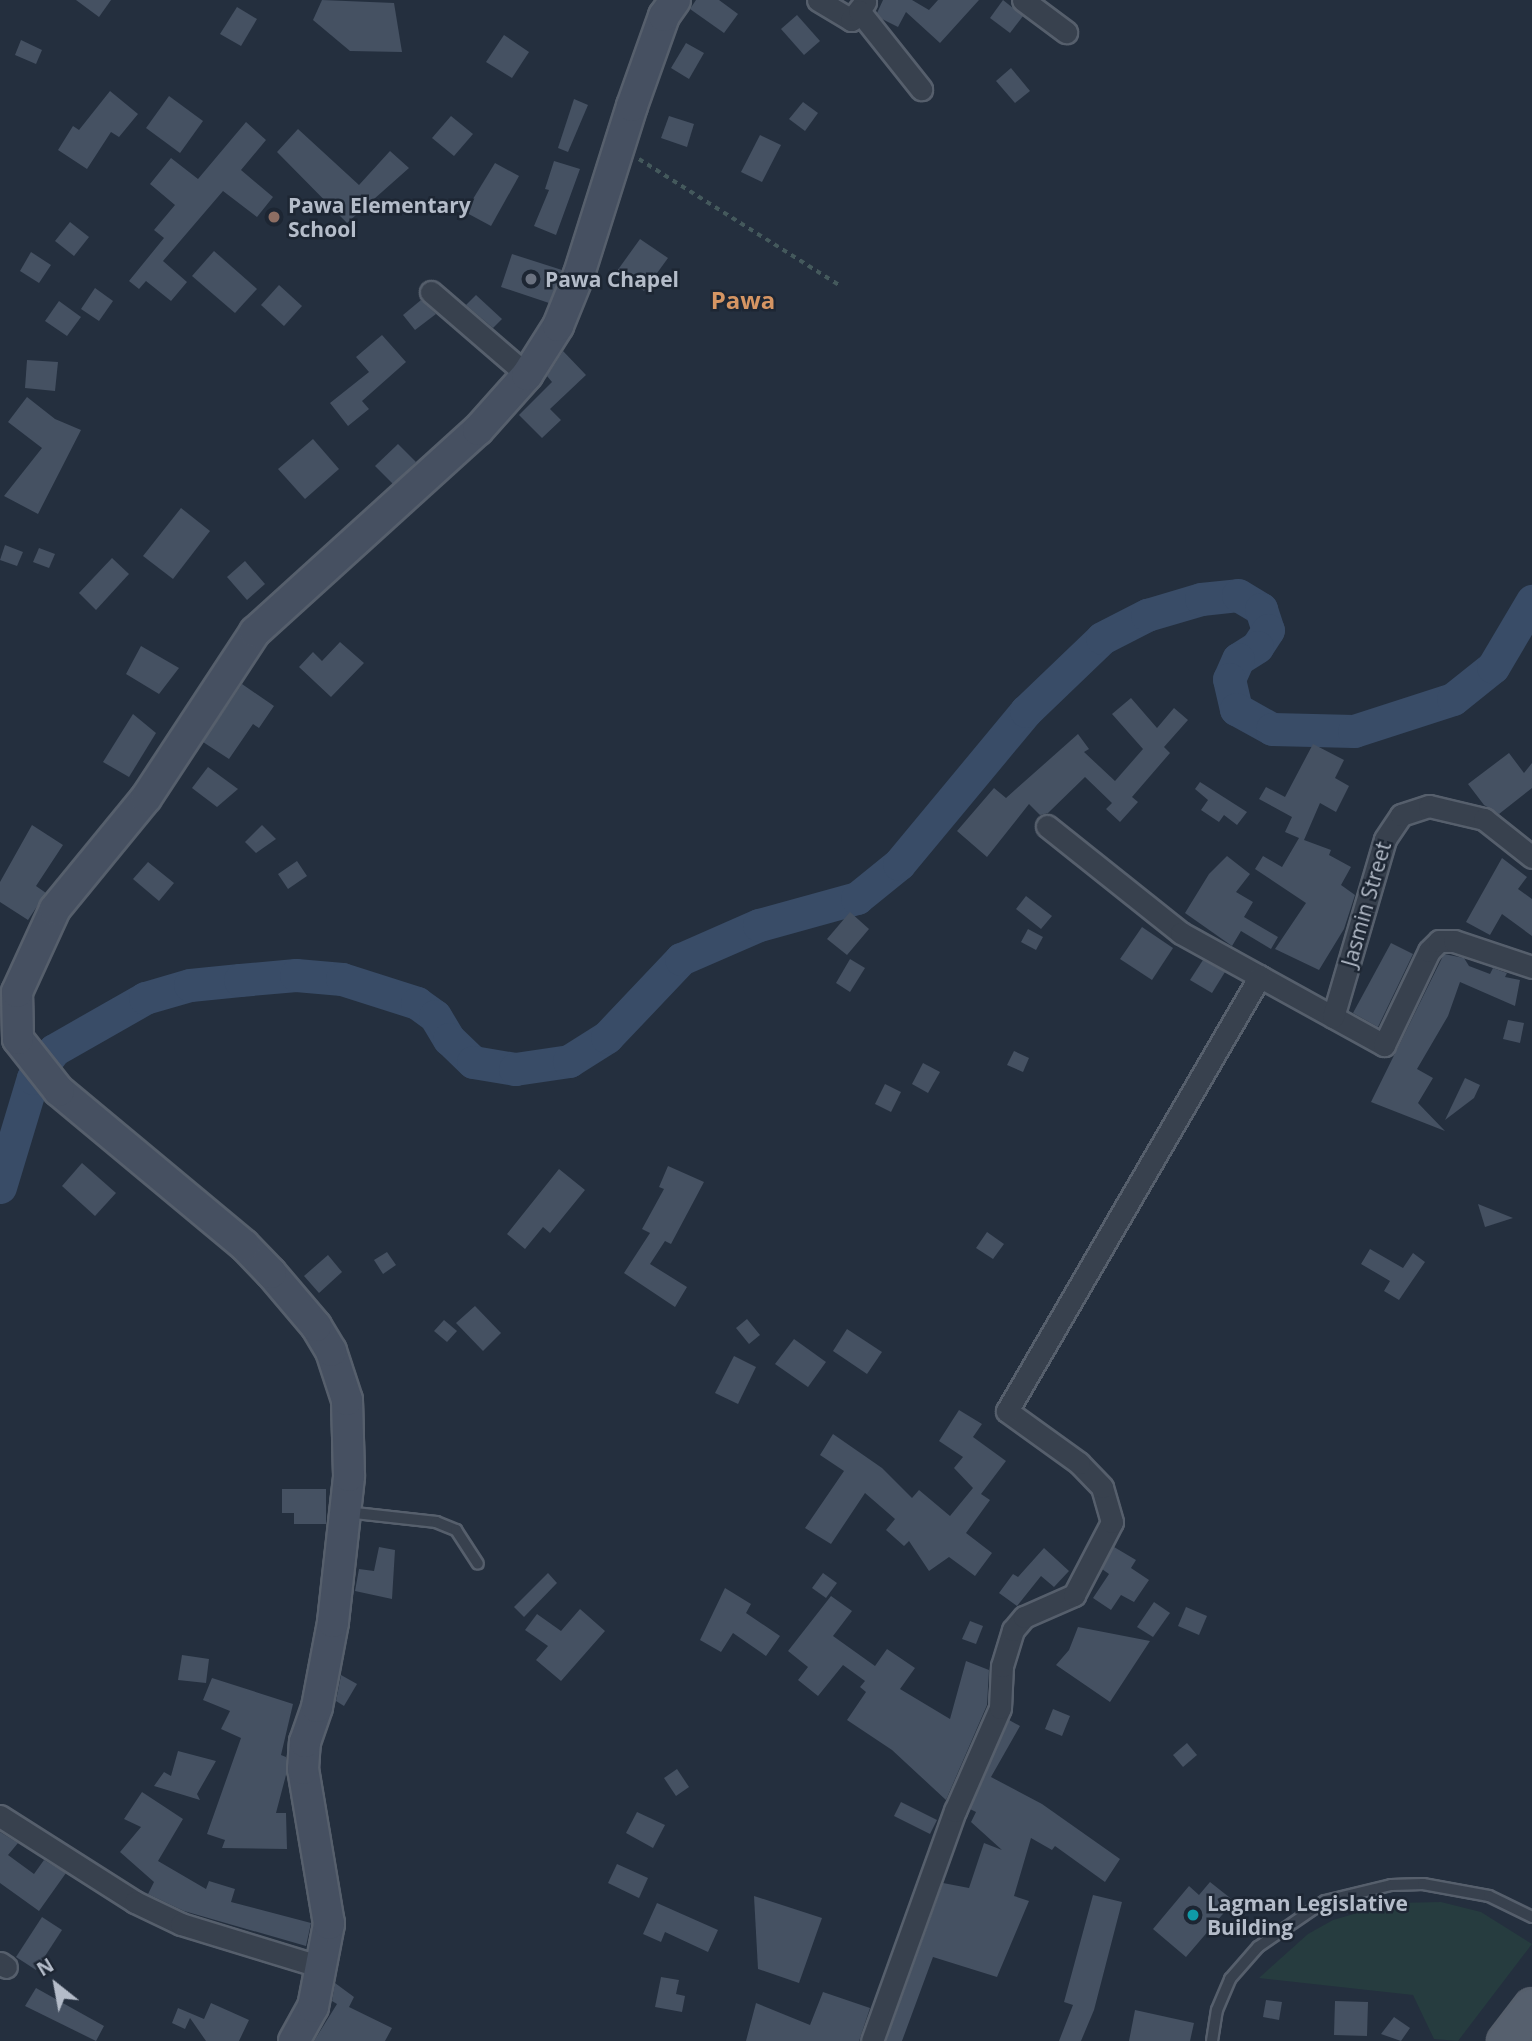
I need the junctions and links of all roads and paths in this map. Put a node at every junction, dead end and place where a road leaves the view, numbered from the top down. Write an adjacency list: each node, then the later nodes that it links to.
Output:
1 (675, 0): 7 (street)
2 (818, 0): 4 (street)
3 (1023, 0): 5 (street)
4 (862, 6): 6 (street)
5 (1066, 32)
6 (920, 89)
7 (620, 146): 8 (path); 10 (street)
8 (839, 285)
9 (431, 292): 10 (street)
10 (527, 375): 16 (street)
11 (1047, 826): 14 (street)
12 (1532, 857): 15 (street, Jasmin Street)
13 (1532, 967): 15 (street)
14 (1260, 976): 15 (street); 23 (street)
15 (1333, 1017)
16 (344, 1511): 17 (lane); 20 (street)
17 (478, 1564)
18 (0, 1816): 20 (street)
19 (1532, 1917): 24 (lane)
20 (322, 1967): 22 (street)
21 (1532, 2006): 25 (main road)
22 (294, 2041)
23 (872, 2041)
24 (1212, 2041)
25 (1505, 2041)

